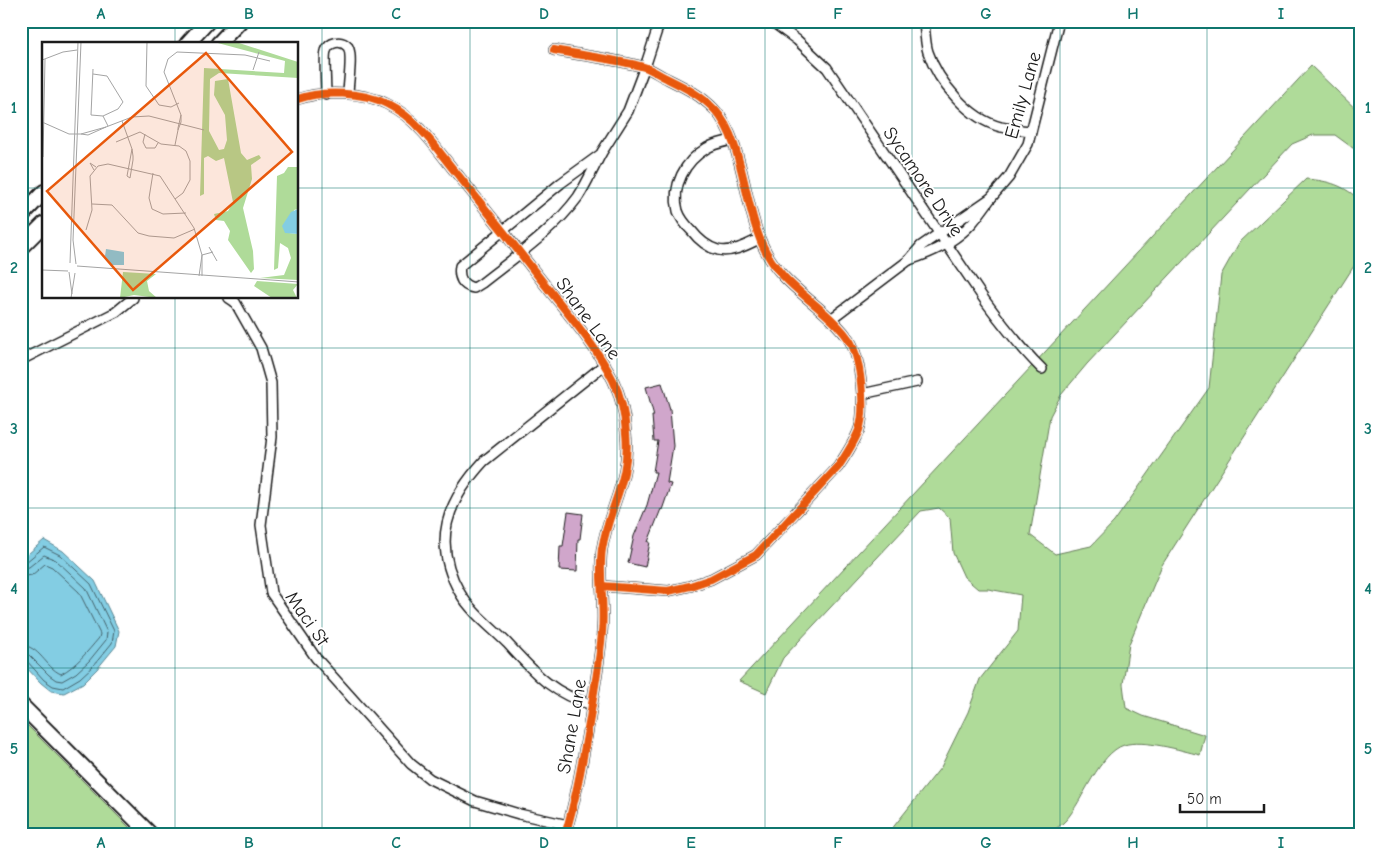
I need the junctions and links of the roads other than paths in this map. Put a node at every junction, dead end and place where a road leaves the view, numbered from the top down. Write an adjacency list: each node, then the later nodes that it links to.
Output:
1 (208, 21): 7 (street)
2 (240, 21): 8 (street)
3 (660, 21): 10 (street)
4 (771, 21): 22 (street, Sycamore Drive)
5 (924, 21): 14 (street)
6 (1059, 21): 14 (street, Emily Lane)
7 (189, 42)
8 (220, 42)
9 (554, 50): 10 (street)
10 (645, 67): 15 (street); 16 (street)
11 (348, 94): 12 (street, Shane Lane); 12 (street); 21 (street, Shane Lane)
12 (326, 95): 13 (street, Shane Lane)
13 (301, 98)
14 (1031, 131): 18 (street, Emily Lane)
15 (732, 140): 23 (street); 23 (street)
16 (602, 152): 21 (street); 26 (street)
17 (42, 194): 19 (street)
18 (991, 198): 22 (street, Emily Lane); 24 (street, Emily Lane)
19 (21, 216)
20 (42, 226): 25 (street)
21 (502, 230): 26 (street, Shane Lane); 26 (street)
22 (940, 233): 24 (street, Sycamore Drive); 27 (street, Emily Lane)
23 (759, 239): 30 (street)
24 (946, 243): 27 (street, Emily Lane); 33 (street, Sycamore Drive)
25 (21, 247)
26 (520, 253): 32 (street, Shane Lane)
27 (909, 260): 30 (street)
28 (132, 299): 31 (street)
29 (231, 299): 39 (street, Maci St)
30 (830, 319): 35 (street)
31 (23, 359)
32 (604, 365): 36 (street, Shane Lane); 37 (street)
33 (1042, 369)
34 (917, 382): 35 (street)
35 (862, 394): 36 (street)
36 (602, 586): 37 (street, Shane Lane)
37 (592, 705): 39 (street, Shane Lane)
38 (21, 706): 40 (street)
39 (568, 825): 41 (street, Shane Lane)
40 (151, 835)
41 (566, 835)

